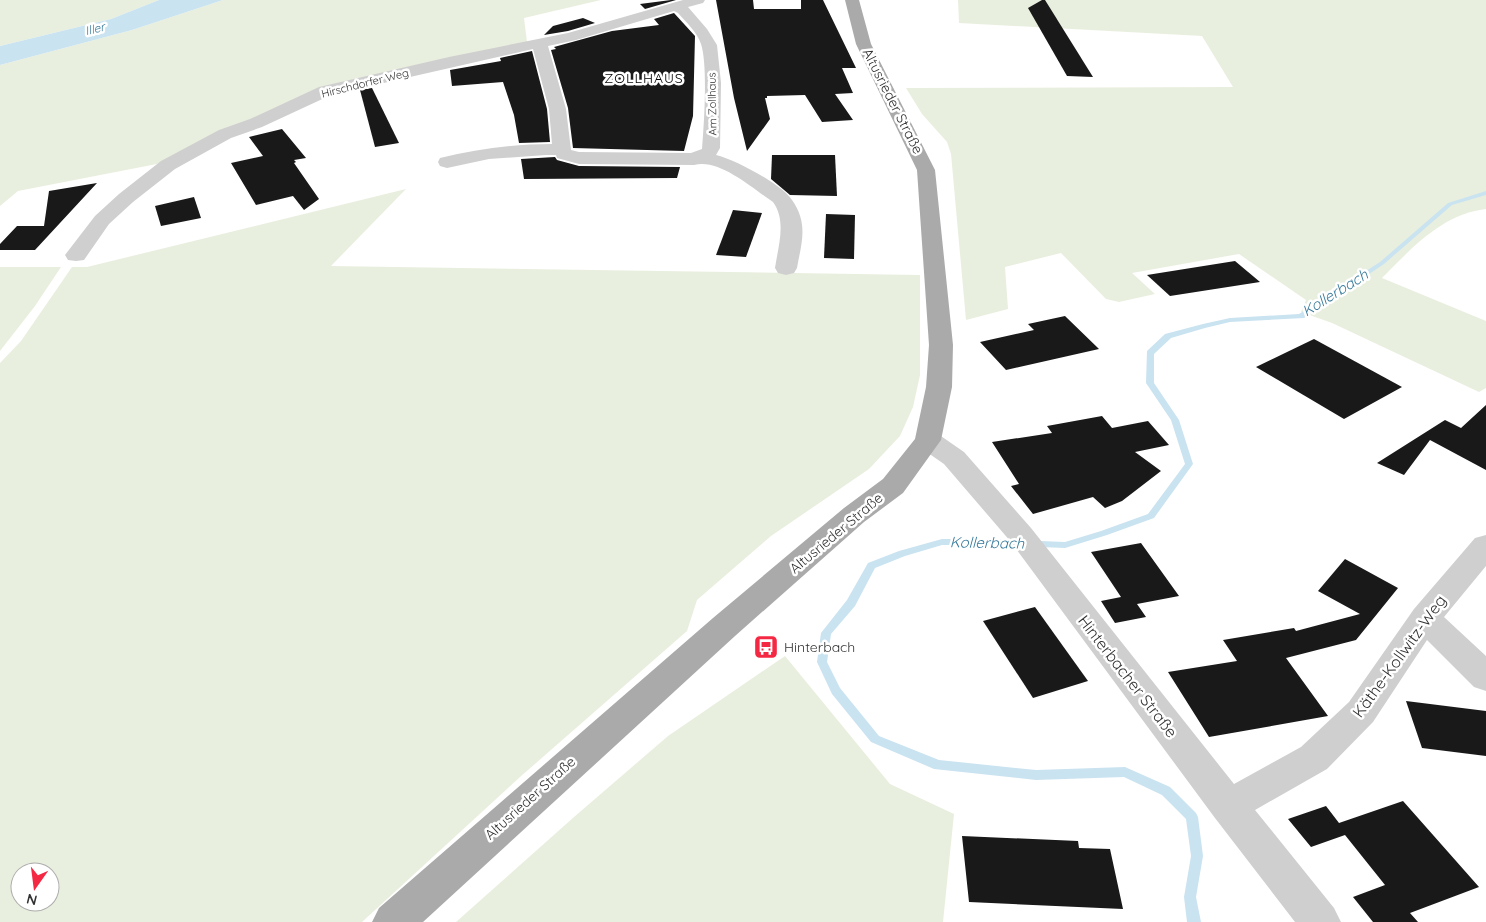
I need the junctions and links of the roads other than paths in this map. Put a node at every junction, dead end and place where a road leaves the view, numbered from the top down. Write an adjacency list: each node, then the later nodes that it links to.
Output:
1 (698, 0): 3 (street, Hirschdorfer Weg)
2 (852, 0): 10 (main road, Altusrieder Straße)
3 (676, 7): 4 (street, Hirschdorfer Weg); 6 (street, Am Zollhaus)
4 (539, 43): 5 (street); 8 (street, Hirschdorfer Weg)
5 (561, 150): 6 (street); 7 (street)
6 (701, 156): 9 (street)
7 (447, 162)
8 (76, 255)
9 (786, 268)
10 (928, 440): 14 (street, Hinterbacher Straße); 15 (main road, Altusrieder Straße)
11 (1486, 546): 12 (street, Käthe-Kollwitz-Weg)
12 (1425, 618): 13 (street); 14 (street, Käthe-Kollwitz-Weg)
13 (1486, 677)
14 (1228, 806): 16 (street, Hinterbacher Straße)
15 (393, 922)
16 (1320, 922)

